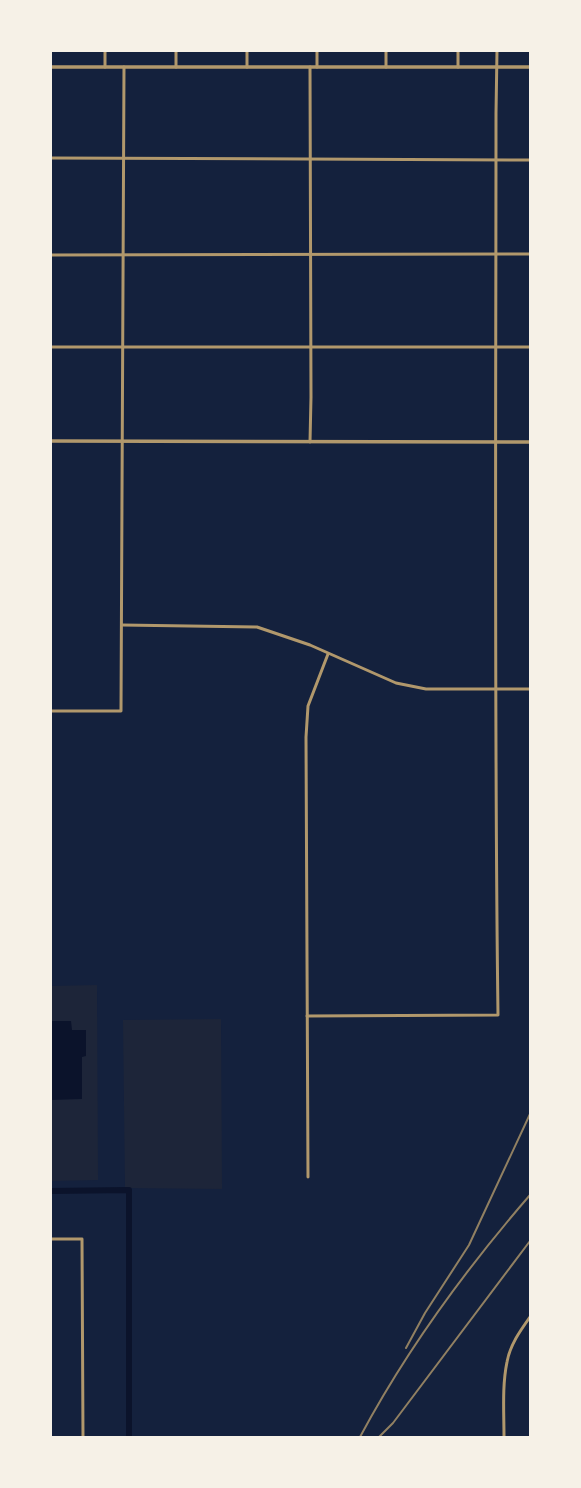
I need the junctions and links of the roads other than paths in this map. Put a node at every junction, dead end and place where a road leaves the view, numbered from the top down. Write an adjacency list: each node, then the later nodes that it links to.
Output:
1 (105, 51): 18 (street)
2 (176, 51): 10 (street)
3 (246, 51): 11 (street)
4 (317, 51): 13 (street)
5 (386, 51): 14 (street)
6 (458, 51): 15 (street)
7 (497, 51): 16 (street)
8 (51, 67): 18 (street)
9 (124, 67): 10 (street); 18 (street); 20 (street)
10 (176, 67): 11 (street)
11 (246, 67): 12 (street)
12 (310, 67): 13 (street); 21 (street)
13 (317, 67): 14 (street)
14 (386, 67): 15 (street)
15 (458, 67): 16 (street)
16 (497, 67): 17 (street); 22 (street)
17 (530, 67)
18 (105, 68)
19 (51, 158): 20 (street)
20 (124, 158): 21 (street); 28 (street)
21 (311, 158): 22 (street); 24 (street)
22 (496, 160): 23 (street); 25 (street)
23 (530, 160)
24 (311, 254): 25 (street); 28 (street); 31 (street)
25 (496, 254): 26 (street); 32 (street)
26 (530, 254)
27 (51, 255): 28 (street)
28 (123, 255): 30 (street)
29 (51, 347): 30 (street)
30 (123, 347): 31 (street); 35 (street)
31 (311, 347): 32 (street); 36 (street)
32 (496, 347): 33 (street); 37 (street)
33 (530, 347)
34 (51, 441): 35 (street)
35 (122, 441): 36 (street); 39 (street)
36 (310, 442): 37 (street)
37 (496, 442): 38 (street); 41 (street)
38 (530, 442)
39 (122, 625): 40 (street); 43 (street)
40 (328, 654): 41 (street); 44 (street)
41 (496, 688): 42 (street); 44 (street)
42 (530, 689)
43 (51, 711)
44 (307, 1016): 45 (street)
45 (308, 1177)
46 (51, 1239): 48 (street)
47 (530, 1317): 49 (street)
48 (83, 1437)
49 (504, 1437)

